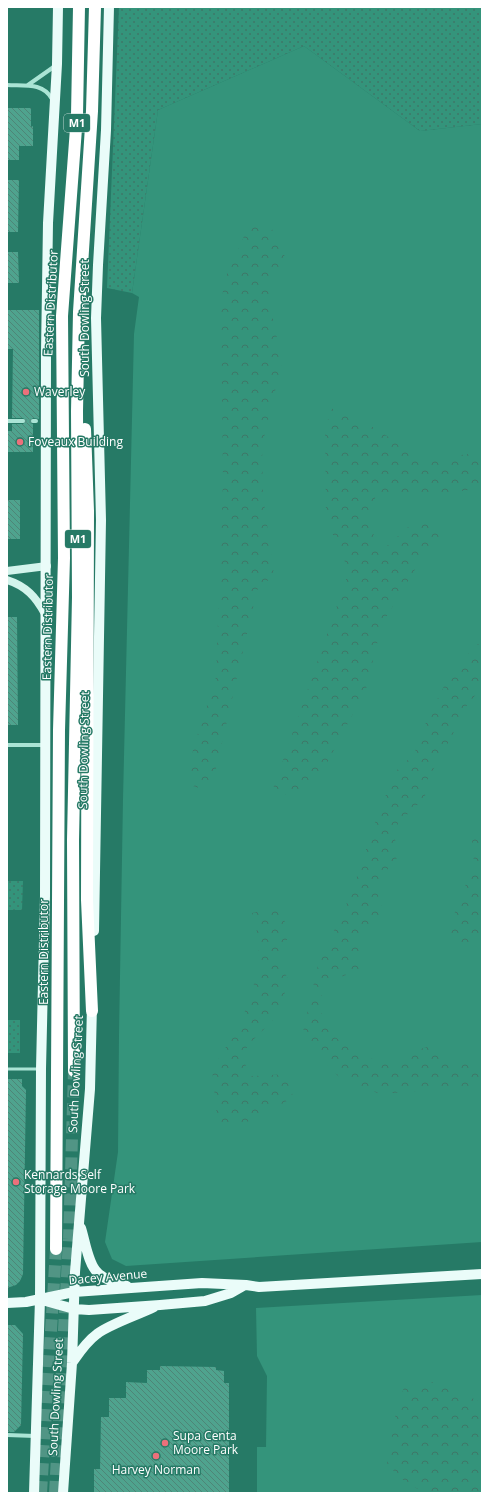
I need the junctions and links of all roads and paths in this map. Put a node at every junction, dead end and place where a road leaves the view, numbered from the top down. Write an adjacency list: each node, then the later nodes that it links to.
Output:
1 (58, 7): 5 (main road, South Dowling Street)
2 (79, 7): 23 (highway, Eastern Distributor / M1)
3 (95, 7): 9 (highway, M1)
4 (109, 7): 18 (main road, South Dowling Street)
5 (57, 64): 7 (street); 8 (main road, South Dowling Street)
6 (7, 85): 7 (street)
7 (28, 86): 8 (street)
8 (55, 105): 12 (main road, South Dowling Street)
9 (79, 312): 18 (highway); 21 (highway, M1)
10 (7, 421): 11 (street)
11 (23, 421)
12 (46, 566): 13 (main road); 15 (main road, South Dowling Street)
13 (7, 572)
14 (7, 580): 15 (main road)
15 (46, 615): 17 (main road, South Dowling Street)
16 (7, 745): 17 (street)
17 (46, 745): 20 (main road, South Dowling Street)
18 (92, 1011): 22 (main road, South Dowling Street)
19 (7, 1069): 20 (lane)
20 (41, 1069): 28 (main road, South Dowling Street)
21 (74, 1071)
22 (80, 1222): 26 (main road); 27 (main road, South Dowling Street)
23 (56, 1249)
24 (482, 1274): 25 (main road, Dacey Avenue)
25 (246, 1285): 26 (main road, Dacey Avenue); 30 (main road)
26 (134, 1288): 27 (main road, Dacey Avenue)
27 (74, 1292): 28 (main road, Dacey Avenue); 31 (main road, South Dowling Street)
28 (40, 1299): 29 (main road, Dacey Avenue); 31 (main road); 34 (main road, South Dowling Street)
29 (7, 1303)
30 (160, 1305): 31 (main road); 32 (main road)
31 (74, 1309): 32 (main road, South Dowling Street)
32 (72, 1363): 36 (main road, South Dowling Street)
33 (7, 1435): 34 (street)
34 (36, 1436): 35 (main road, South Dowling Street)
35 (34, 1493)
36 (63, 1493)

